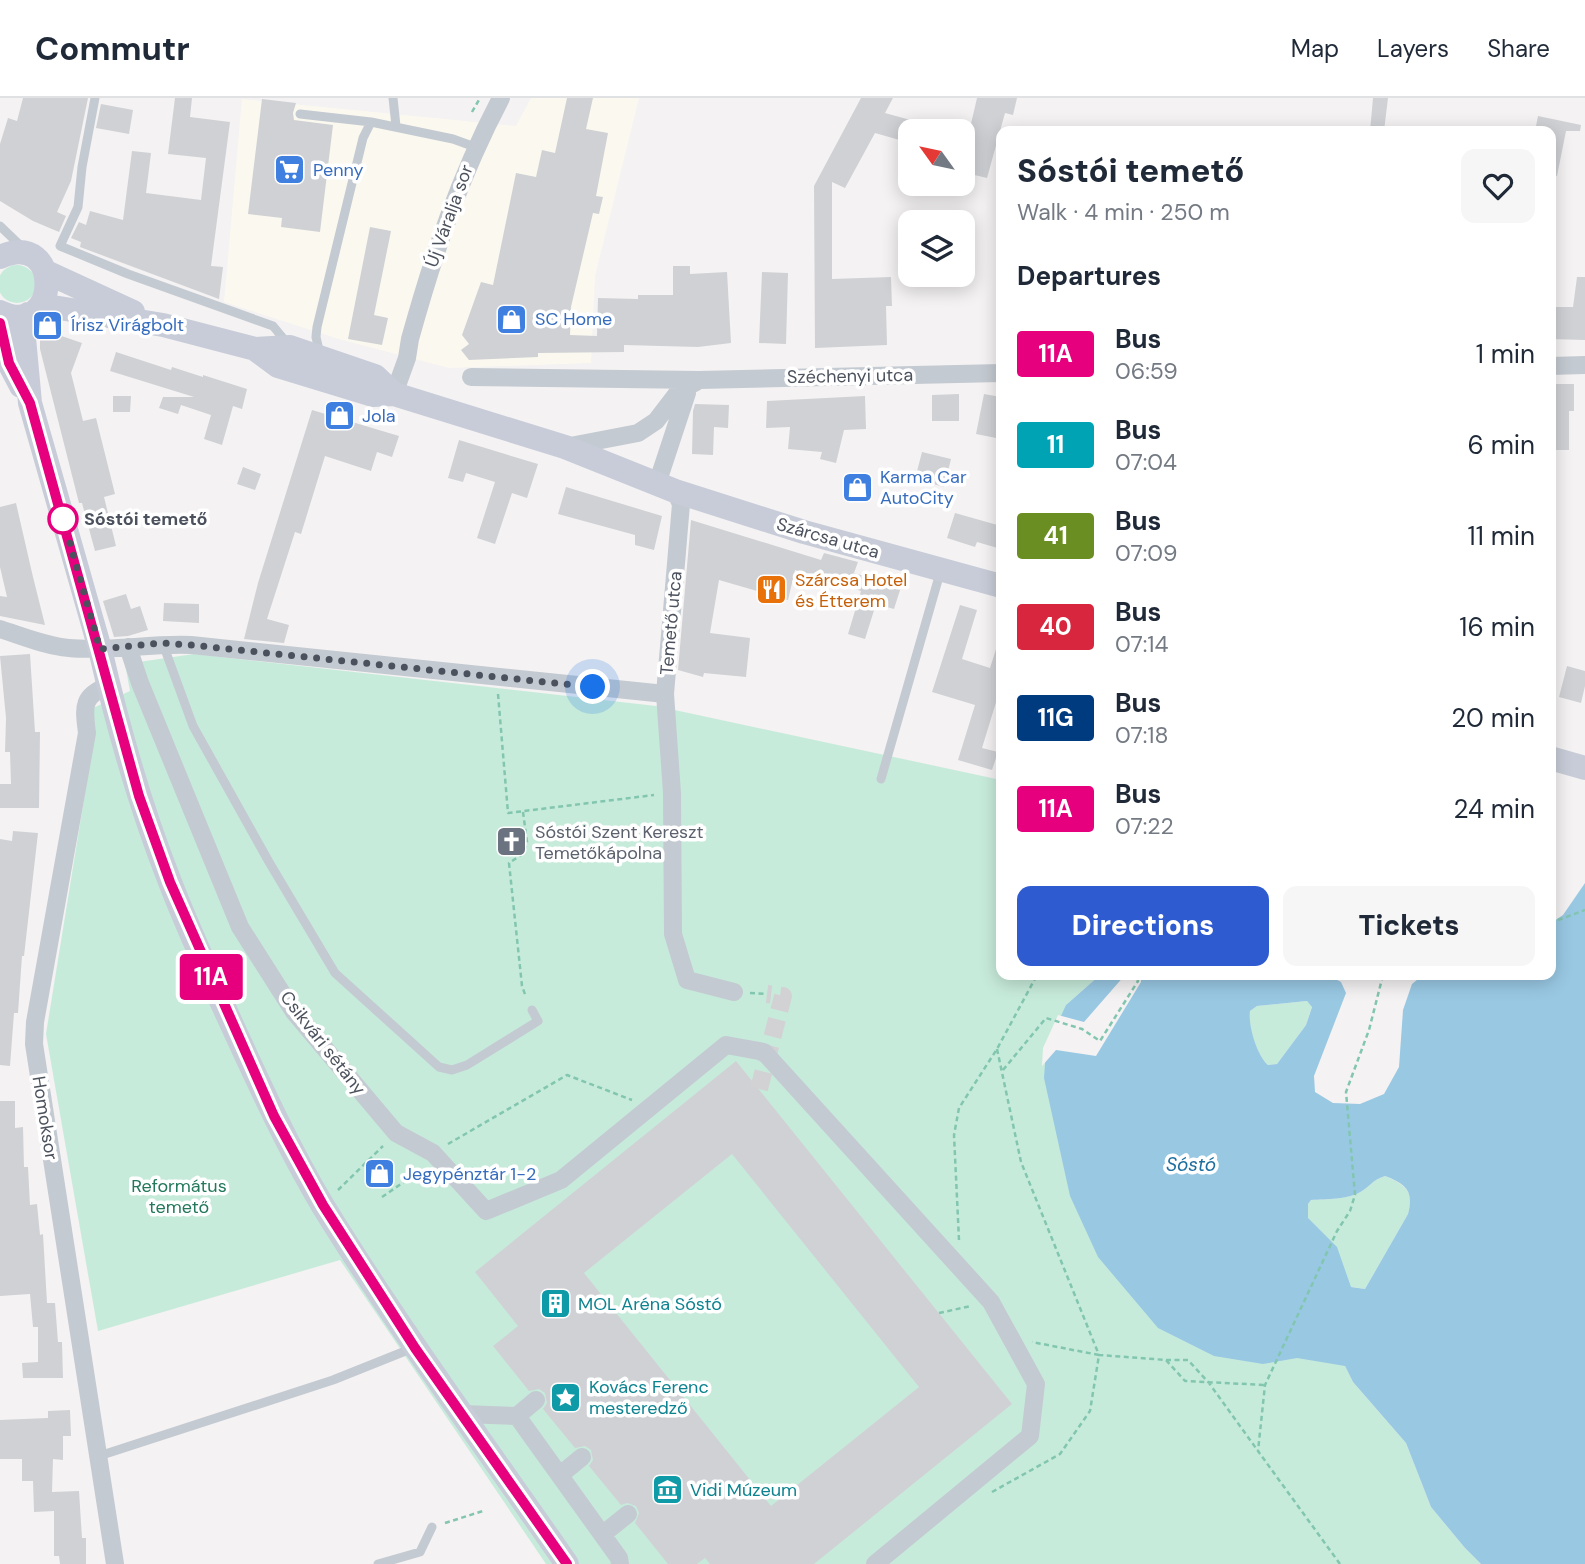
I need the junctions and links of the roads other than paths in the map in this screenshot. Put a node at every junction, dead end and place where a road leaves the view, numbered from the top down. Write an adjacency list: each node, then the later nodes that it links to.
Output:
1 (95, 98): 17 (lane)
2 (393, 98): 6 (lane)
3 (501, 98): 7 (street, Új Váralja sor)
4 (300, 114): 5 (lane)
5 (372, 122): 6 (lane); 15 (lane)
6 (396, 127): 7 (lane)
7 (475, 147): 23 (street, Új Váralja sor)
8 (0, 226): 10 (lane)
9 (0, 256): 10 (street)
10 (38, 264): 11 (street); 14 (street)
11 (34, 310): 12 (street); 14 (street); 24 (street)
12 (0, 312)
13 (0, 324): 24 (street)
14 (163, 325): 16 (street)
15 (317, 327): 17 (lane); 17 (lane)
16 (255, 349): 17 (street); 23 (street)
17 (304, 352): 23 (street)
18 (1585, 365): 19 (street)
19 (1556, 366)
20 (996, 373): 22 (street, Széchenyi utca)
21 (471, 377): 22 (street, Széchenyi utca)
22 (699, 380): 25 (street); 26 (street)
23 (394, 394): 25 (street)
24 (30, 403): 32 (street)
25 (565, 447): 26 (street)
26 (666, 487): 27 (street, Szárcsa utca); 34 (street, Temető utca)
27 (935, 568): 28 (street, Szárcsa utca); 37 (lane)
28 (996, 585)
29 (0, 629): 32 (street, Temető utca)
30 (162, 643): 31 (street, Temető utca); 34 (street, Temető utca); 39 (lane)
31 (128, 647): 32 (street, Temető utca); 54 (street, Csikvári sétány)
32 (100, 649): 33 (street)
33 (108, 686): 40 (street); 44 (street, Homoksor)
34 (665, 694): 38 (street)
35 (1556, 760): 36 (street)
36 (1585, 768)
37 (881, 779)
38 (733, 992)
39 (532, 1010)
40 (415, 1348): 42 (street); 44 (lane)
41 (536, 1400): 43 (street)
42 (463, 1414): 43 (street); 52 (street)
43 (517, 1416): 46 (street)
44 (99, 1456): 50 (street, Homoksor)
45 (582, 1457): 46 (street)
46 (560, 1475): 49 (street)
47 (628, 1514): 49 (street)
48 (432, 1527): 51 (lane)
49 (603, 1534): 53 (street)
50 (115, 1564)
51 (378, 1564)
52 (568, 1564)
53 (620, 1564)
54 (875, 1564)

